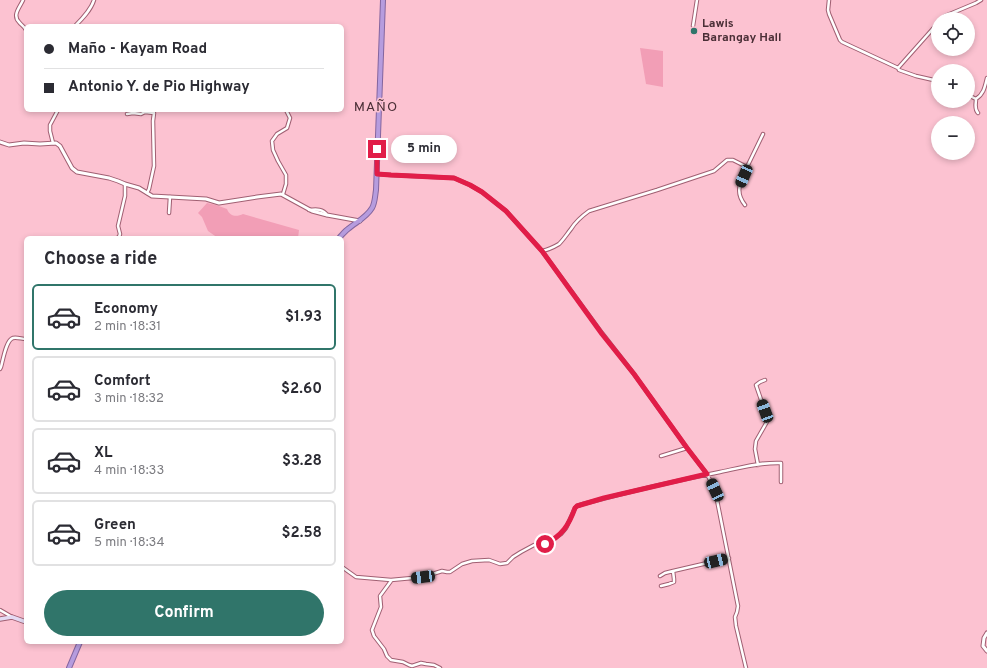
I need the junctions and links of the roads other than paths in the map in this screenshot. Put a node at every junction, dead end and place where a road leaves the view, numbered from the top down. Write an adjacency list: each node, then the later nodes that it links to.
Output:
1 (23, 0): 10 (street)
2 (94, 0): 8 (street)
3 (383, 0): 24 (highway)
4 (697, 0): 9 (street)
5 (829, 0): 12 (street)
6 (980, 0): 7 (street)
7 (957, 12)
8 (77, 24)
9 (693, 26)
10 (24, 27)
11 (931, 32): 12 (street)
12 (898, 68): 14 (street)
13 (987, 78): 15 (street)
14 (931, 79)
15 (976, 99): 18 (street)
16 (57, 112): 22 (street)
17 (287, 112): 27 (street)
18 (978, 113)
19 (127, 114): 26 (street)
20 (762, 134): 23 (street)
21 (0, 142): 22 (street)
22 (53, 143): 25 (street)
23 (748, 167): 29 (street); 34 (street)
24 (377, 174): 31 (highway); 34 (street)
25 (125, 184): 26 (street); 32 (street)
26 (147, 193): 28 (street)
27 (283, 194): 28 (street); 31 (street)
28 (170, 197): 30 (street)
29 (745, 205)
30 (169, 213)
31 (360, 221): 33 (highway)
32 (119, 236)
33 (341, 236)
34 (542, 251): 38 (street)
35 (24, 339): 36 (street)
36 (0, 369)
37 (765, 380): 40 (street)
38 (687, 448): 39 (street); 41 (street)
39 (661, 456)
40 (758, 465): 41 (street); 42 (street)
41 (707, 474): 43 (street); 47 (street)
42 (781, 482)
43 (729, 558): 45 (street); 58 (street)
44 (344, 568): 47 (street)
45 (673, 571): 46 (street); 48 (street)
46 (660, 576)
47 (391, 580): 57 (street)
48 (661, 586)
49 (0, 610): 50 (street)
50 (12, 617): 51 (main road); 52 (main road)
51 (0, 619)
52 (24, 621)
53 (987, 633): 55 (street)
54 (79, 644): 56 (highway)
55 (987, 651)
56 (69, 668)
57 (440, 668)
58 (746, 668)

